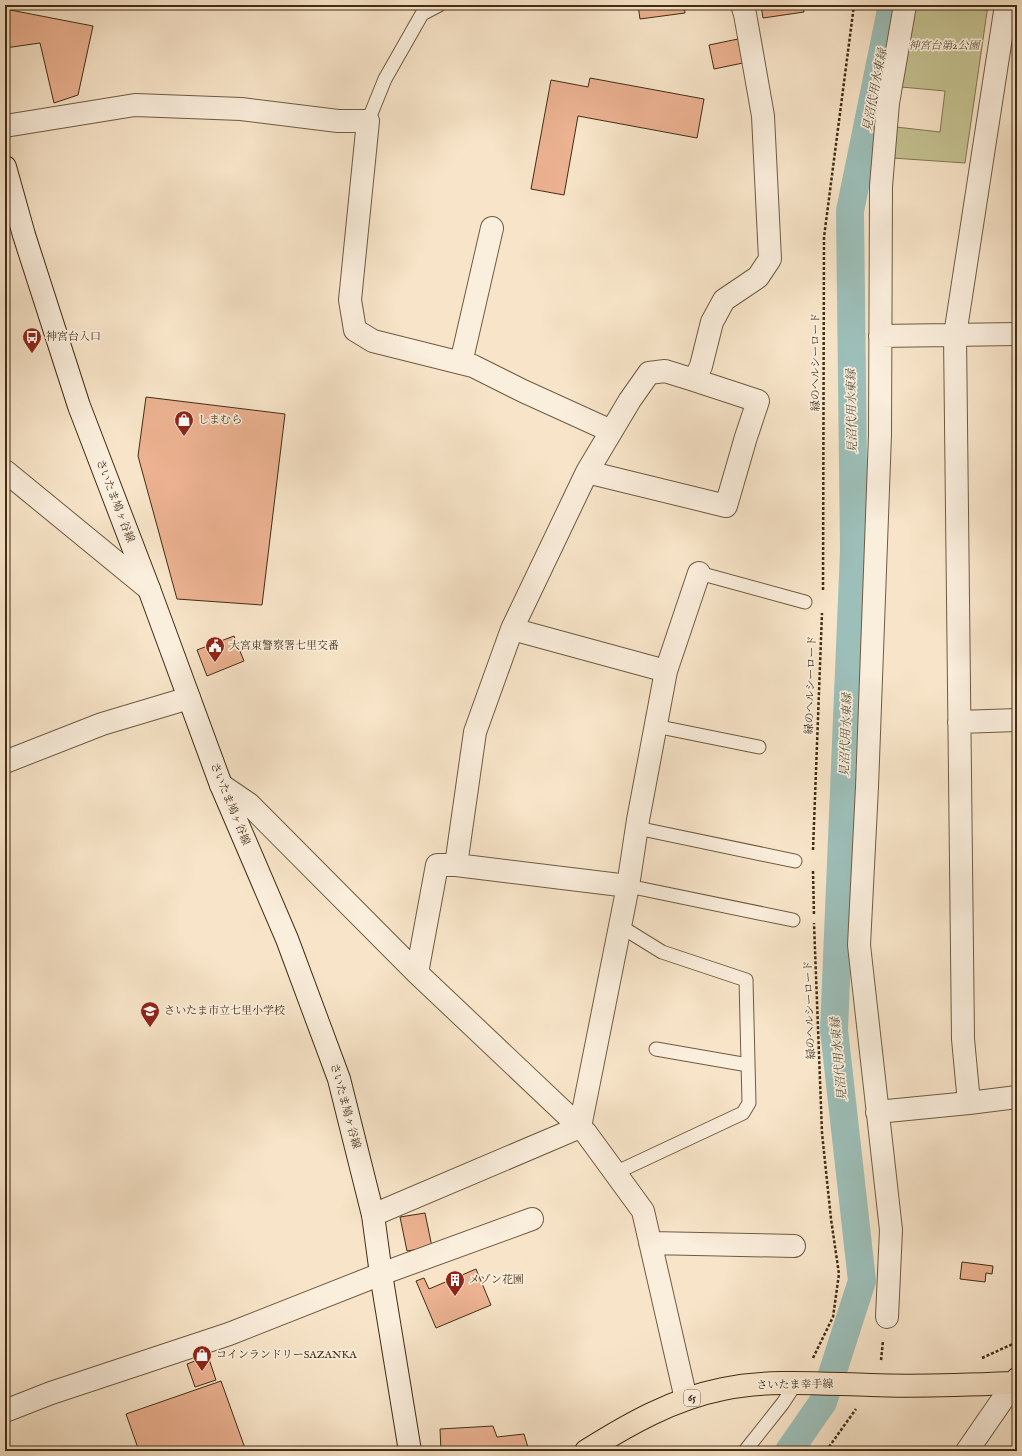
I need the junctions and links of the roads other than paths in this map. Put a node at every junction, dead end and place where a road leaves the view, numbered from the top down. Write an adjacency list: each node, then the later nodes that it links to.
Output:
1 (440, 5): 5 (lane)
2 (742, 5): 13 (street)
3 (905, 5): 11 (street)
4 (1006, 5): 10 (street)
5 (368, 121): 6 (street); 12 (street)
6 (5, 126)
7 (5, 167): 18 (street, さいたま鳩ヶ谷線)
8 (492, 228): 12 (street)
9 (1017, 334): 10 (street)
10 (955, 335): 11 (street); 24 (street)
11 (880, 336): 40 (street)
12 (461, 363): 14 (street)
13 (694, 380): 14 (street); 16 (street)
14 (611, 430): 16 (street)
15 (5, 471): 18 (street)
16 (587, 472): 20 (street)
17 (699, 574): 19 (lane); 21 (street)
18 (149, 589): 22 (street, さいたま鳩ヶ谷線)
19 (805, 602)
20 (512, 629): 21 (street); 31 (street)
21 (666, 671): 25 (street)
22 (189, 698): 27 (street); 28 (street, さいたま鳩ヶ谷線)
23 (1017, 720): 24 (street)
24 (959, 722): 39 (street)
25 (656, 726): 26 (lane); 29 (street)
26 (759, 748)
27 (5, 762)
28 (221, 785): 35 (street); 43 (street, さいたま鳩ヶ谷線)
29 (637, 828): 30 (lane); 32 (street)
30 (795, 861)
31 (456, 865): 32 (street); 35 (street)
32 (628, 886): 33 (lane); 34 (street)
33 (793, 920)
34 (620, 926): 37 (lane); 41 (street)
35 (417, 972): 41 (street)
36 (656, 1049): 37 (lane)
37 (748, 1065): 42 (lane)
38 (1017, 1097): 39 (street)
39 (969, 1103): 40 (street)
40 (877, 1112): 48 (street)
41 (580, 1127): 42 (street); 43 (street)
42 (615, 1173): 45 (street)
43 (373, 1215): 47 (street, さいたま鳩ヶ谷線)
44 (532, 1219): 47 (street)
45 (650, 1243): 46 (street); 51 (street)
46 (794, 1246)
47 (381, 1274): 52 (street); 53 (street, さいたま鳩ヶ谷線)
48 (887, 1317)
49 (1016, 1382): 50 (main road, さいたま幸手線 / 65); 56 (street)
50 (803, 1383): 51 (main road, さいたま幸手線 / 65); 55 (lane)
51 (686, 1399): 54 (main road, さいたま幸手線 / 65)
52 (5, 1411)
53 (410, 1451)
54 (586, 1451)
55 (745, 1451)
56 (967, 1451)

